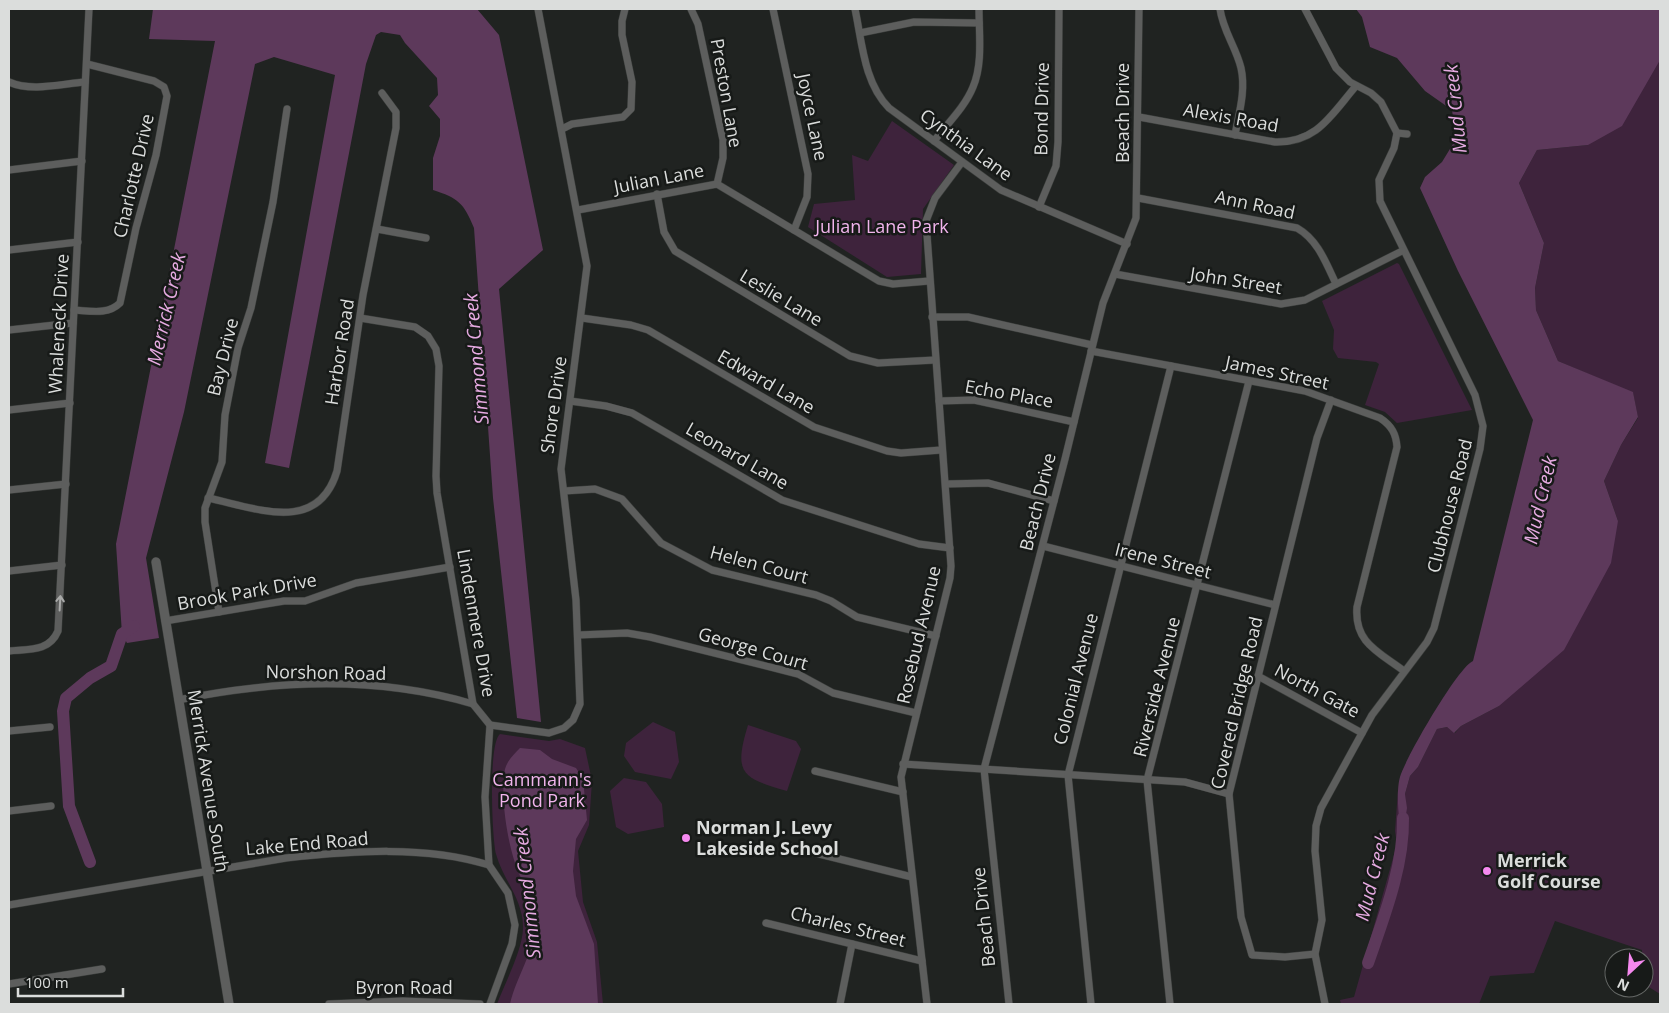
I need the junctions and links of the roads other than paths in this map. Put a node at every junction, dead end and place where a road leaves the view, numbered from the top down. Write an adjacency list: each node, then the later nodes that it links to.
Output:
1 (89, 9): 14 (street, Whaleneck Drive)
2 (538, 9): 21 (street, Shore Drive)
3 (625, 9): 21 (street)
4 (691, 9): 29 (street, Preston Lane)
5 (773, 9): 35 (street, Joyce Lane)
6 (855, 9): 13 (street, Cynthia Lane)
7 (979, 9): 12 (street)
8 (1059, 9): 32 (street, Bond Drive)
9 (1139, 9): 20 (street, Beach Drive)
10 (1220, 9): 24 (street)
11 (1305, 9): 17 (street)
12 (979, 22): 13 (street); 25 (street)
13 (860, 33): 25 (street, Cynthia Lane)
14 (87, 64): 16 (street, Whaleneck Drive); 44 (street, Charlotte Drive)
15 (9, 82): 16 (street)
16 (85, 82): 26 (street, Whaleneck Drive)
17 (1356, 86): 22 (street); 24 (street, Alexis Road)
18 (382, 93): 34 (street, Harbor Road)
19 (287, 109): 65 (street, Bay Drive)
20 (1139, 117): 24 (street, Alexis Road); 31 (street, Beach Drive)
21 (562, 129): 33 (street, Shore Drive)
22 (1397, 133): 23 (street); 40 (street, Clubhouse Road)
23 (1407, 134)
24 (1235, 135)
25 (934, 142): 27 (street, Cynthia Lane)
26 (82, 162): 28 (street); 37 (street, Whaleneck Drive)
27 (962, 162): 32 (street, Cynthia Lane); 42 (street, Rosebud Avenue)
28 (9, 170)
29 (717, 184): 30 (street, Julian Lane); 35 (street, Julian Lane)
30 (657, 194): 33 (street, Julian Lane); 51 (street, Leslie Lane)
31 (1138, 198): 38 (street, Beach Drive); 43 (street, Ann Road)
32 (1039, 207): 38 (street, Cynthia Lane)
33 (578, 210): 47 (street, Shore Drive)
34 (377, 229): 36 (street); 46 (street, Harbor Road)
35 (794, 230): 42 (street, Julian Lane)
36 (426, 238)
37 (78, 242): 39 (street); 44 (street, Whaleneck Drive)
38 (1126, 244): 41 (street, Beach Drive)
39 (9, 250)
40 (1402, 251): 43 (street, John Street); 81 (street, Clubhouse Road)
41 (1115, 274): 43 (street, John Street); 50 (street, Beach Drive)
42 (929, 281): 45 (street, Rosebud Avenue)
43 (1336, 284)
44 (74, 310): 48 (street, Whaleneck Drive)
45 (932, 317): 50 (street, James Street); 51 (street, Rosebud Avenue)
46 (360, 318): 65 (street, Harbor Road); 72 (street, Lindenmere Drive)
47 (582, 318): 55 (street, Shore Drive); 60 (street, Edward Lane)
48 (73, 323): 49 (street); 57 (street, Whaleneck Drive)
49 (9, 330)
50 (1092, 348): 52 (street, James Street); 59 (street, Beach Drive)
51 (935, 360): 56 (street, Rosebud Avenue)
52 (1171, 366): 53 (street, James Street); 71 (street, Colonial Avenue)
53 (1249, 381): 54 (street, James Street); 74 (street, Riverside Avenue)
54 (1331, 400): 75 (street, Covered Bridge Road); 81 (street, James Street)
55 (570, 401): 64 (street, Shore Drive); 68 (street, Leonard Lane)
56 (939, 401): 59 (street, Echo Place); 60 (street, Rosebud Avenue)
57 (70, 404): 58 (street); 61 (street, Whaleneck Drive)
58 (9, 410)
59 (1074, 422): 66 (street, Beach Drive)
60 (941, 450): 62 (street, Rosebud Avenue)
61 (66, 484): 63 (street); 70 (street, Whaleneck Drive)
62 (946, 484): 66 (street); 68 (street, Rosebud Avenue)
63 (9, 490)
64 (564, 491): 78 (street, Shore Drive); 79 (street, Helen Court)
65 (208, 498): 76 (street, Bay Drive)
66 (1054, 501): 67 (street, Beach Drive)
67 (1042, 546): 71 (street, Irene Street); 91 (street, Beach Drive)
68 (950, 548): 79 (street, Rosebud Avenue)
69 (156, 562): 77 (street, Merrick Avenue South)
70 (62, 565): 73 (street); 80 (street, Whaleneck Drive, one-way to 70)
71 (1120, 566): 74 (street, Irene Street); 93 (street, Colonial Avenue)
72 (450, 567): 76 (street, Brook Park Drive); 84 (street, Lindenmere Drive)
73 (9, 571)
74 (1198, 585): 75 (street, Irene Street); 94 (street, Riverside Avenue)
75 (1275, 605): 82 (street, Covered Bridge Road)
76 (219, 612): 77 (street, Brook Park Drive)
77 (165, 621): 83 (street, Merrick Avenue South)
78 (578, 634): 85 (street, George Court); 86 (street, Shore Drive)
79 (936, 636): 85 (street, Rosebud Avenue)
80 (9, 651)
81 (1404, 671): 89 (street, Clubhouse Road)
82 (1258, 676): 89 (street, North Gate); 96 (street, Covered Bridge Road)
83 (178, 700): 84 (street, Norshon Road); 101 (street, Merrick Avenue South)
84 (473, 704): 86 (street, Lindenmere Drive)
85 (916, 713): 90 (street, Rosebud Avenue)
86 (490, 725): 100 (street)
87 (50, 727): 88 (street)
88 (9, 731)
89 (1362, 733): 106 (street, Clubhouse Road)
90 (903, 764): 91 (street); 95 (street, Rosebud Avenue)
91 (984, 769): 93 (street); 117 (street, Beach Drive)
92 (815, 771): 95 (street)
93 (1068, 774): 94 (street); 118 (street, Colonial Avenue)
94 (1147, 780): 96 (street); 119 (street, Riverside Avenue)
95 (903, 792): 102 (street, Rosebud Avenue)
96 (1229, 794): 106 (street, Covered Bridge Road)
97 (51, 806): 98 (street)
98 (9, 811)
99 (791, 847): 102 (street)
100 (489, 865): 101 (street, Lake End Road); 114 (street)
101 (207, 871): 103 (street, Lake End Road); 110 (street, Merrick Avenue South)
102 (912, 876): 107 (street, Rosebud Avenue)
103 (9, 905)
104 (766, 923): 105 (street, Charles Street)
105 (852, 944): 107 (street, Charles Street); 115 (street)
106 (1315, 954): 120 (street, Clubhouse Road)
107 (922, 961): 116 (street, Rosebud Avenue)
108 (102, 969): 109 (street)
109 (9, 984)
110 (229, 1004)
111 (329, 1004): 112 (street, Byron Road)
112 (337, 1004): 113 (street, Byron Road)
113 (480, 1004)
114 (490, 1004)
115 (840, 1004)
116 (927, 1004)
117 (1009, 1004)
118 (1091, 1004)
119 (1170, 1004)
120 (1325, 1004)

